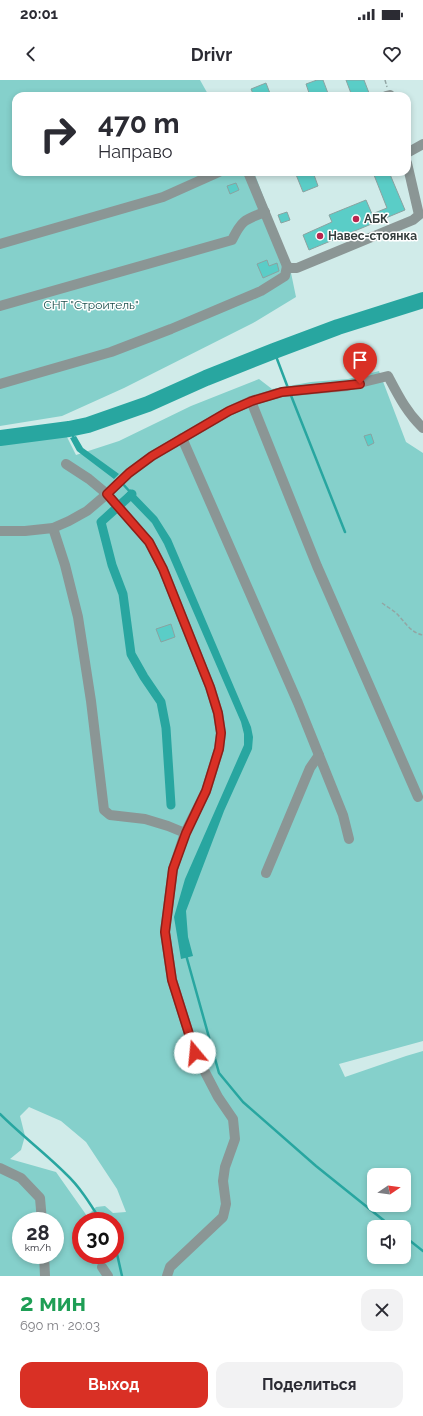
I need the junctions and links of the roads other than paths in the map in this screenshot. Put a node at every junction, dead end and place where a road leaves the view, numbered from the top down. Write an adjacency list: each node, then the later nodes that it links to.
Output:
1 (423, 144): 2 (street)
2 (411, 151)
3 (209, 176): 7 (street)
4 (250, 176): 6 (street)
5 (410, 176): 8 (street)
6 (265, 212): 8 (street); 9 (street)
7 (0, 244)
8 (287, 266): 10 (street)
9 (0, 306)
10 (0, 384)
11 (252, 401): 12 (street); 13 (street); 19 (street)
12 (423, 428)
13 (182, 438): 15 (street); 18 (street)
14 (66, 464): 15 (street)
15 (107, 494): 16 (street); 20 (street)
16 (52, 528): 17 (street); 20 (street)
17 (0, 531)
18 (319, 755): 21 (street); 22 (street)
19 (418, 797)
20 (186, 833): 29 (street)
21 (350, 839)
22 (266, 873)
23 (0, 1168): 24 (street)
24 (41, 1212)
25 (44, 1264): 27 (street)
26 (102, 1267): 28 (street)
27 (45, 1276)
28 (108, 1276)
29 (167, 1276)

